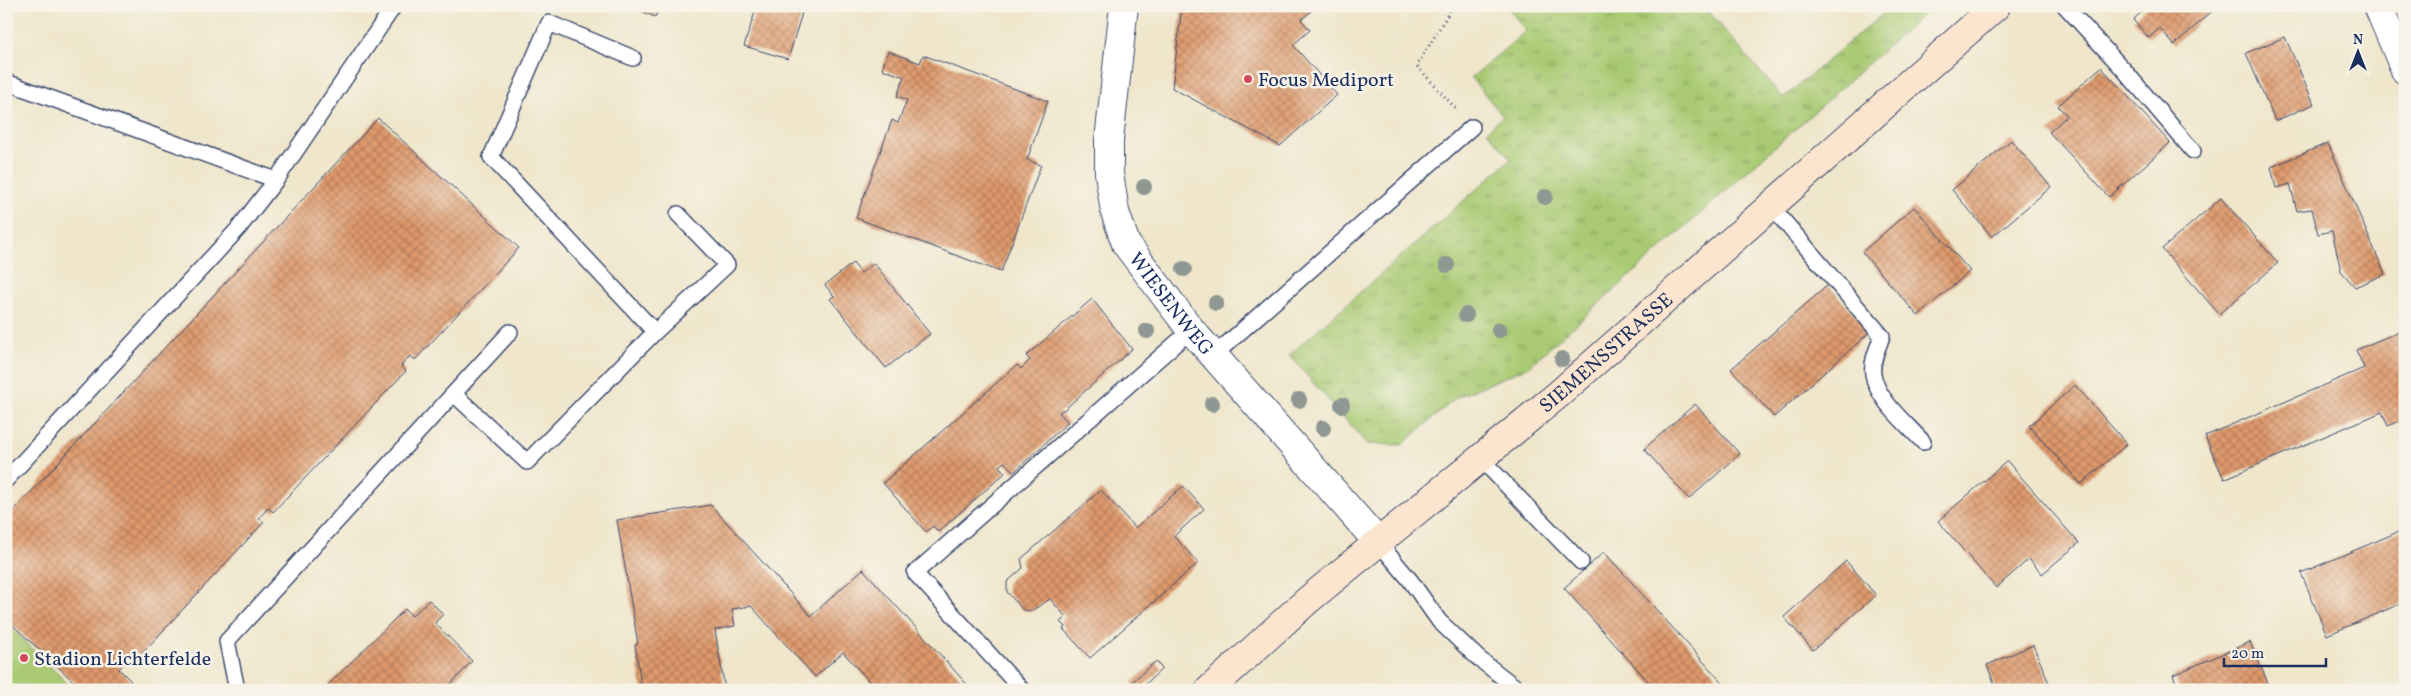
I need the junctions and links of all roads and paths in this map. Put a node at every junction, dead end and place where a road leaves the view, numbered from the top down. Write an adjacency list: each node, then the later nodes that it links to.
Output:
1 (394, 6): 13 (lane)
2 (1124, 6): 16 (street, WIESENWEG)
3 (1461, 6): 7 (path)
4 (1996, 6): 14 (street, SIEMENSSTRASSE)
5 (2065, 6): 12 (lane)
6 (2378, 6): 9 (street)
7 (1450, 8): 11 (path)
8 (633, 58): 18 (lane)
9 (2405, 70)
10 (6, 82): 13 (lane)
11 (1472, 127): 19 (lane)
12 (2193, 151)
13 (276, 180): 23 (lane)
14 (1772, 206): 21 (lane); 22 (street, SIEMENSSTRASSE)
15 (678, 214): 18 (lane)
16 (1191, 330): 19 (street, WIESENWEG); 27 (lane)
17 (510, 332): 20 (lane)
18 (655, 332): 20 (lane)
19 (1213, 356): 24 (street, WIESENWEG)
20 (455, 394): 26 (lane)
21 (1923, 442)
22 (1480, 458): 24 (street, SIEMENSSTRASSE); 25 (lane)
23 (6, 480)
24 (1378, 542): 28 (street, SIEMENSSTRASSE); 29 (lane)
25 (1581, 562)
26 (237, 690)
27 (1022, 690)
28 (1209, 690)
29 (1519, 690)

